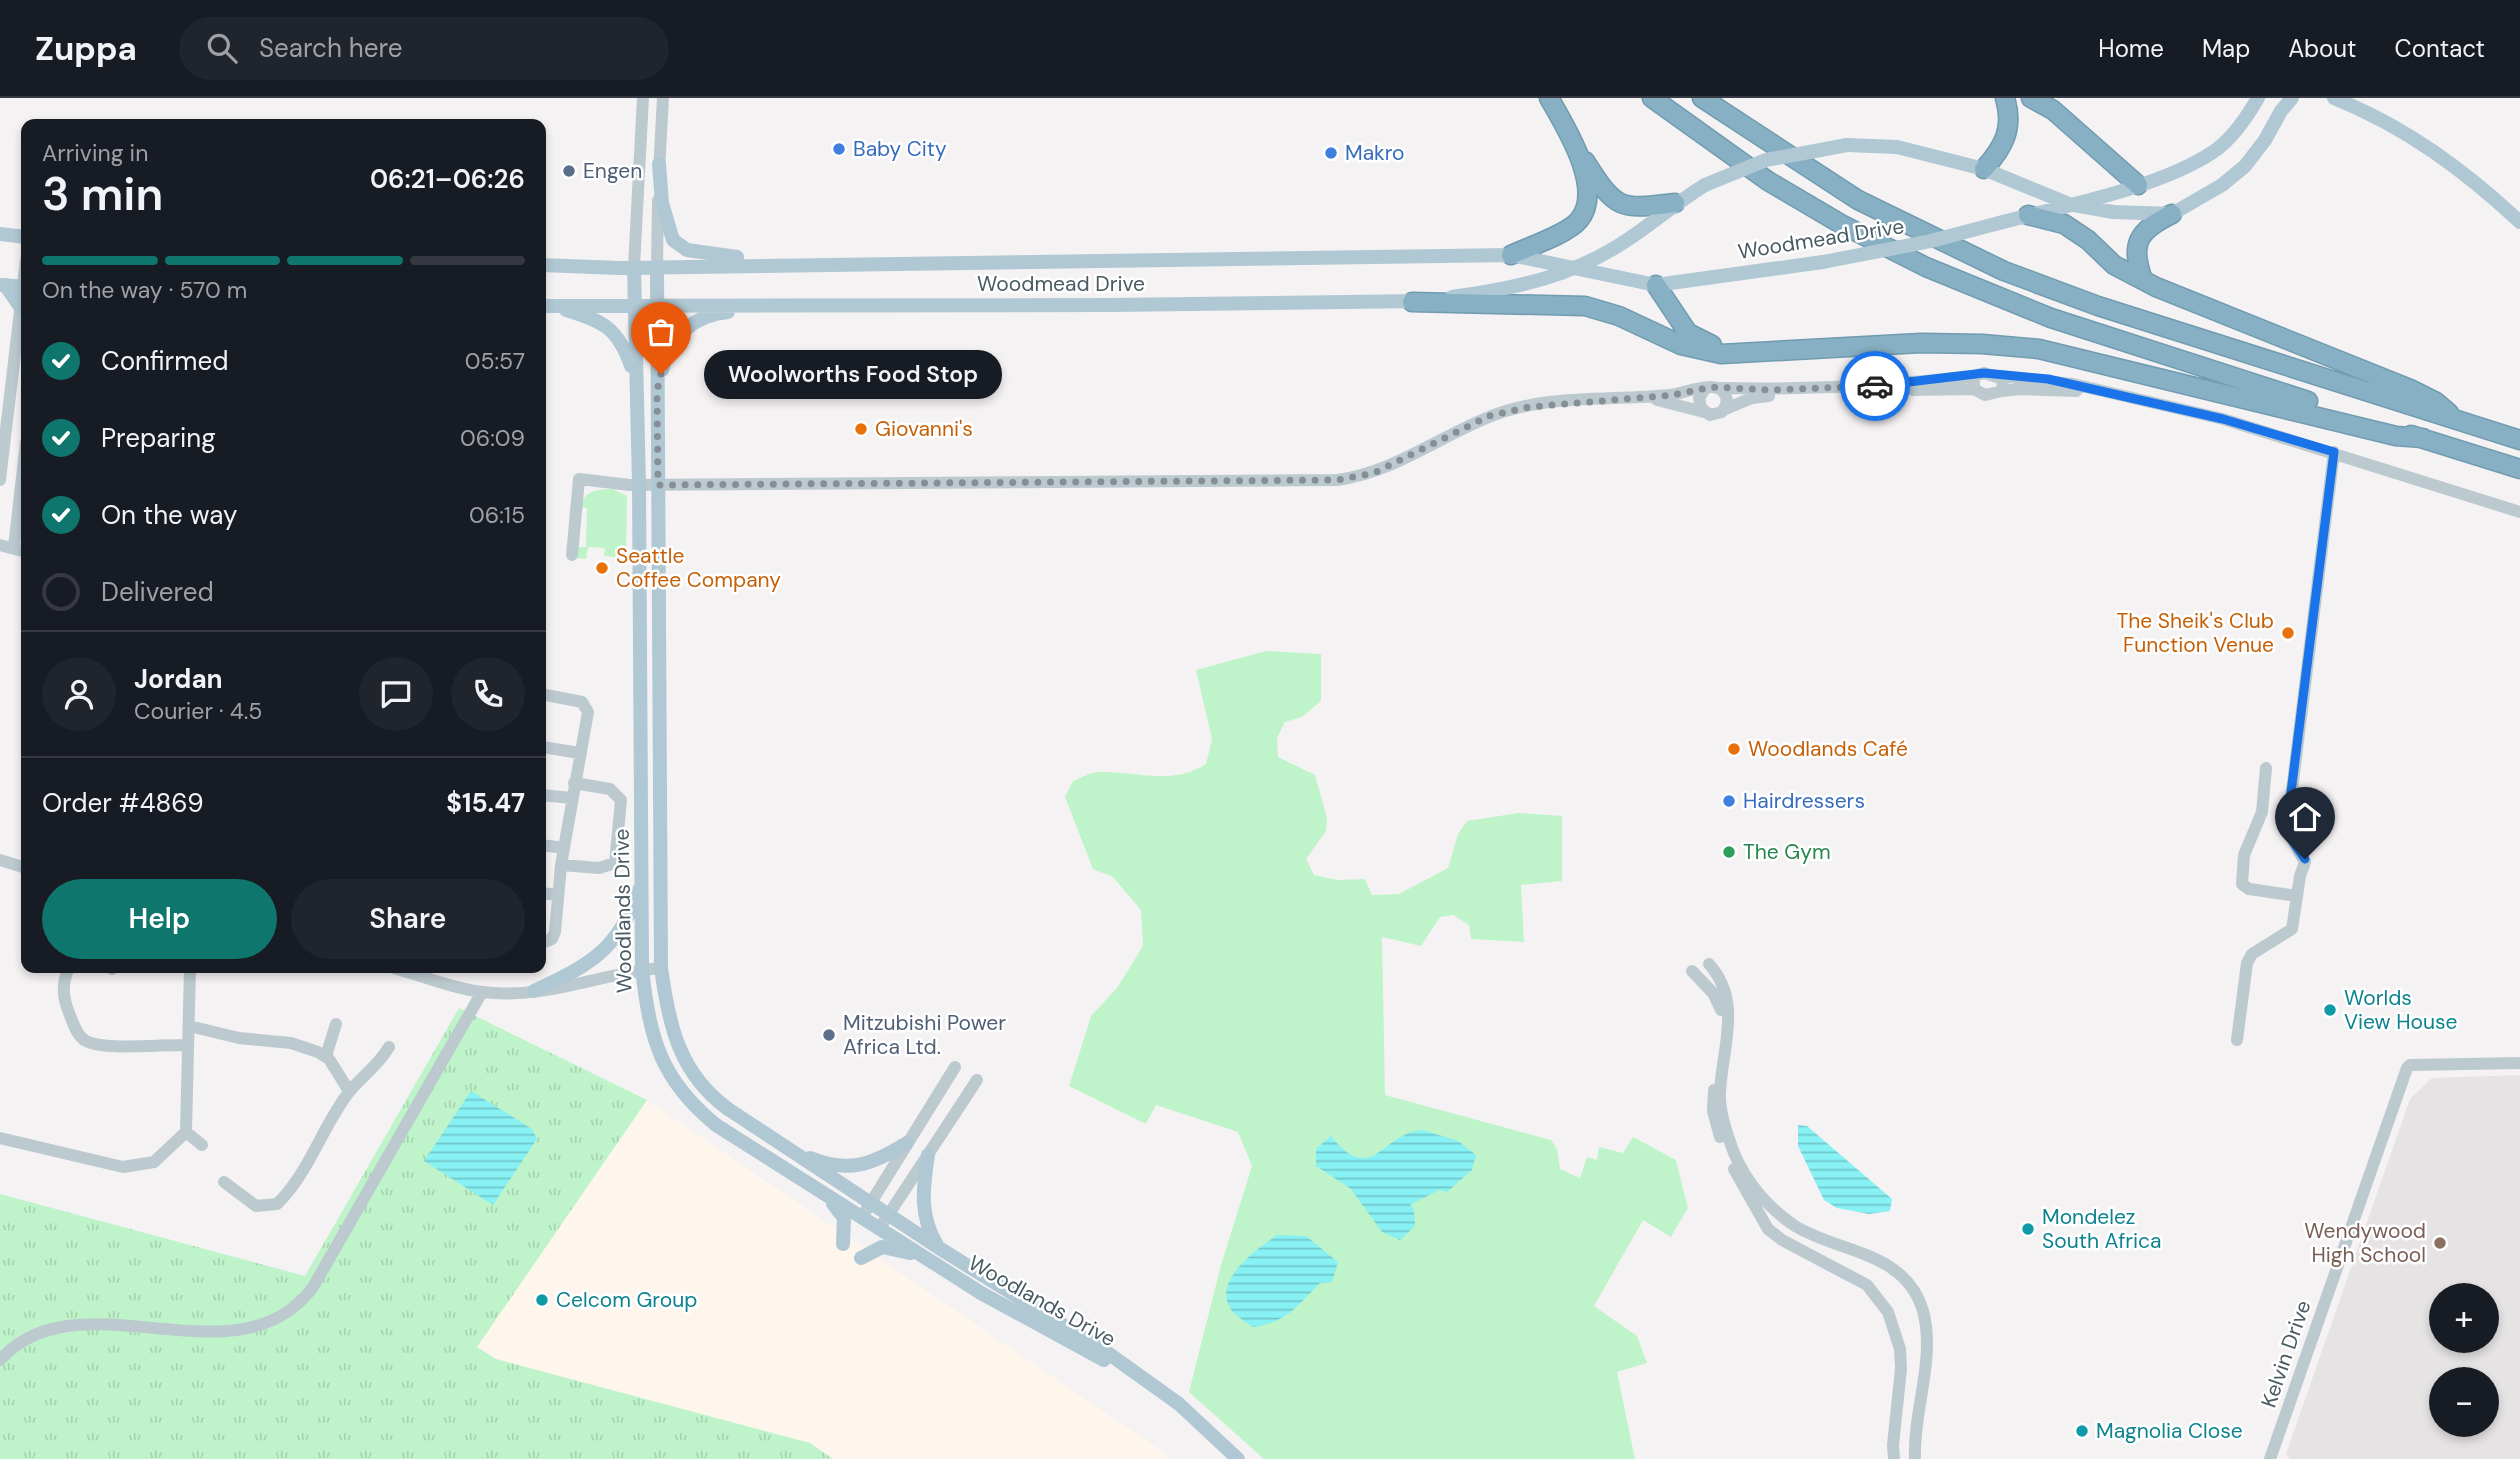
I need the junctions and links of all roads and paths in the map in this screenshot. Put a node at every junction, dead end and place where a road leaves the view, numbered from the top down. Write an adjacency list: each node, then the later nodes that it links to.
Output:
1 (643, 98): 25 (street)
2 (663, 98): 12 (street)
3 (1549, 98): 11 (highway)
4 (1652, 98): 54 (highway)
5 (1702, 98): 52 (highway)
6 (2005, 98): 13 (highway)
7 (2031, 98): 14 (highway)
8 (2258, 98): 14 (main road, Woodmead Drive)
9 (2292, 98): 17 (main road)
10 (2334, 98): 19 (main road)
11 (1578, 150): 15 (highway); 22 (highway)
12 (659, 164): 23 (main road); 26 (street)
13 (1984, 169): 15 (main road, Woodmead Drive, bridge); 16 (main road, Woodmead Drive)
14 (2138, 185): 16 (main road, Woodmead Drive)
15 (1675, 203): 27 (main road, Woodmead Drive)
16 (2068, 204): 17 (main road, Woodmead Drive); 18 (main road, Woodmead Drive)
17 (2172, 214): 28 (highway)
18 (2028, 215): 28 (highway); 30 (main road, Woodmead Drive, bridge)
19 (2520, 222)
20 (0, 234): 21 (main road)
21 (21, 236)
22 (1511, 255): 23 (main road, Woodmead Drive); 27 (main road, Woodmead Drive)
23 (786, 263): 26 (main road, Woodmead Drive)
24 (546, 265): 25 (main road, Woodmead Drive)
25 (634, 267): 26 (main road, Woodmead Drive); 34 (main road, Woodlands Drive)
26 (657, 267): 33 (main road, Woodlands Drive)
27 (1578, 267): 30 (main road, Woodmead Drive); 32 (main road, Woodmead Drive)
28 (2143, 281): 52 (highway)
29 (3, 285): 31 (main road); 38 (main road)
30 (1656, 285): 39 (highway)
31 (21, 287)
32 (1412, 302): 37 (main road, Woodmead Drive); 39 (highway)
33 (657, 304): 34 (main road, Woodmead Drive); 37 (main road, Woodmead Drive); 46 (main road, Woodlands Drive)
34 (634, 305): 35 (main road, Woodmead Drive); 43 (main road, Woodlands Drive)
35 (546, 306)
36 (546, 306): 43 (main road)
37 (802, 307): 46 (main road)
38 (21, 308): 40 (street)
39 (1760, 352): 54 (highway)
40 (20, 366): 53 (street)
41 (2000, 376): 42 (street); 47 (street); 48 (street)
42 (1974, 383): 44 (street); 47 (street); 50 (street)
43 (636, 384): 60 (main road, Woodlands Drive)
44 (1719, 388): 45 (street); 50 (street)
45 (1705, 389): 49 (street); 51 (street)
46 (657, 391): 61 (main road, Woodlands Drive)
47 (2002, 391): 48 (street)
48 (2101, 392): 57 (street)
49 (1642, 397): 51 (street); 61 (street)
50 (1723, 410): 51 (street)
51 (1704, 412)
52 (2456, 421): 56 (highway)
53 (3, 434): 55 (street); 59 (street)
54 (2423, 438): 58 (highway)
55 (21, 439)
56 (2520, 440)
57 (2334, 452): 62 (street); 82 (street)
58 (2520, 470)
59 (0, 480)
60 (639, 485): 61 (street); 66 (street); 79 (main road, Woodlands Drive)
61 (658, 485): 85 (main road, Woodlands Drive)
62 (2520, 512)
63 (21, 532): 65 (street)
64 (0, 545): 65 (street)
65 (20, 550)
66 (572, 555)
67 (546, 695): 69 (street)
68 (546, 748): 69 (street)
69 (579, 753): 71 (street)
70 (2266, 768): 82 (street)
71 (574, 783): 73 (street); 77 (street)
72 (546, 795): 73 (street)
73 (572, 798): 75 (street)
74 (546, 846): 75 (street)
75 (564, 848): 77 (street)
76 (0, 860): 78 (street)
77 (561, 864): 81 (street)
78 (21, 866)
79 (643, 876): 86 (main road, Woodlands Drive); 91 (main road)
80 (546, 894): 81 (street)
81 (558, 895): 83 (street)
82 (2297, 896): 95 (street)
83 (546, 941)
84 (1709, 964): 122 (street)
85 (661, 968): 86 (street); 107 (main road, Woodlands Drive)
86 (642, 970): 91 (street); 110 (main road, Woodlands Drive)
87 (1692, 971): 121 (street)
88 (68, 973): 96 (street)
89 (190, 973): 94 (street)
90 (412, 973): 92 (street)
91 (534, 991): 92 (street)
92 (482, 992): 118 (street)
93 (336, 1024): 98 (street)
94 (189, 1026): 96 (street); 98 (street)
95 (2237, 1041)
96 (187, 1045): 103 (street)
97 (389, 1047): 102 (street)
98 (326, 1056): 102 (street)
99 (2520, 1063): 123 (street, Kelvin Drive)
100 (955, 1067): 105 (street)
101 (977, 1080): 108 (street)
102 (349, 1091): 109 (street)
103 (186, 1132): 104 (street); 106 (street)
104 (0, 1138)
105 (907, 1143): 107 (main road); 111 (street)
106 (202, 1144)
107 (783, 1148): 111 (main road, Woodlands Drive)
108 (929, 1155): 113 (street); 115 (main road)
109 (224, 1182)
110 (824, 1194): 112 (main road, Woodlands Drive); 114 (main road)
111 (870, 1203): 112 (street); 113 (main road, Woodlands Drive)
112 (862, 1217): 113 (main road, Woodlands Drive)
113 (884, 1221): 115 (main road, Woodlands Drive); 116 (main road, Woodlands Drive)
114 (843, 1244)
115 (939, 1248): 119 (main road, Woodlands Drive)
116 (925, 1256): 117 (main road); 119 (main road, Woodlands Drive)
117 (861, 1258)
118 (0, 1360)
119 (1139, 1377): 120 (main road, Woodlands Drive)
120 (1238, 1459)
121 (1895, 1459)
122 (1915, 1459)
123 (2270, 1459)

